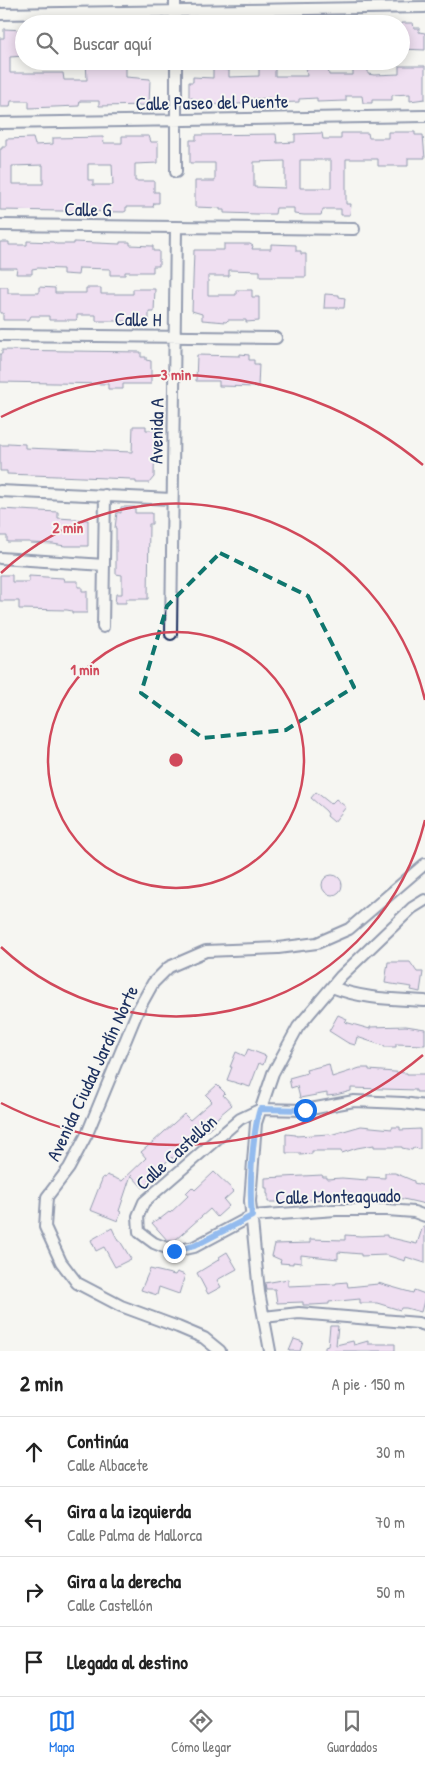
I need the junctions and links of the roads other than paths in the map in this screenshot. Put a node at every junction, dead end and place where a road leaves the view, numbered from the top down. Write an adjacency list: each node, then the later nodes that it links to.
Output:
1 (175, 0): 3 (street)
2 (425, 7): 3 (street)
3 (175, 11): 4 (street); 5 (street)
4 (0, 14)
5 (175, 15)
6 (176, 70): 8 (street)
7 (425, 116): 8 (street, Calle Paseo del Puente)
8 (176, 120): 9 (street, Calle Paseo del Puente); 10 (street)
9 (0, 123)
10 (176, 172)
11 (0, 225): 12 (street, Calle G)
12 (176, 228): 13 (street, Calle G); 15 (street, Avenida A)
13 (354, 229)
14 (0, 334): 15 (street, Calle H)
15 (175, 337): 16 (street, Calle H); 19 (street, Avenida A)
16 (276, 338)
17 (0, 491): 18 (street)
18 (104, 495): 19 (street); 21 (street)
19 (172, 499): 23 (street, Avenida A)
20 (0, 558): 21 (street)
21 (104, 566): 22 (street)
22 (103, 627)
23 (171, 634)
24 (425, 864): 34 (street, Avenida Ciudad Jardín Norte)
25 (425, 900): 26 (street)
26 (332, 987): 27 (street); 29 (street)
27 (425, 1001)
28 (425, 1106): 29 (street)
29 (260, 1109): 30 (street); 30 (street, Calle Castellón)
30 (252, 1216): 31 (street, Calle Monteaguado); 32 (street)
31 (425, 1216)
32 (264, 1316): 33 (street); 35 (street)
33 (425, 1325)
34 (220, 1351)
35 (270, 1351)

